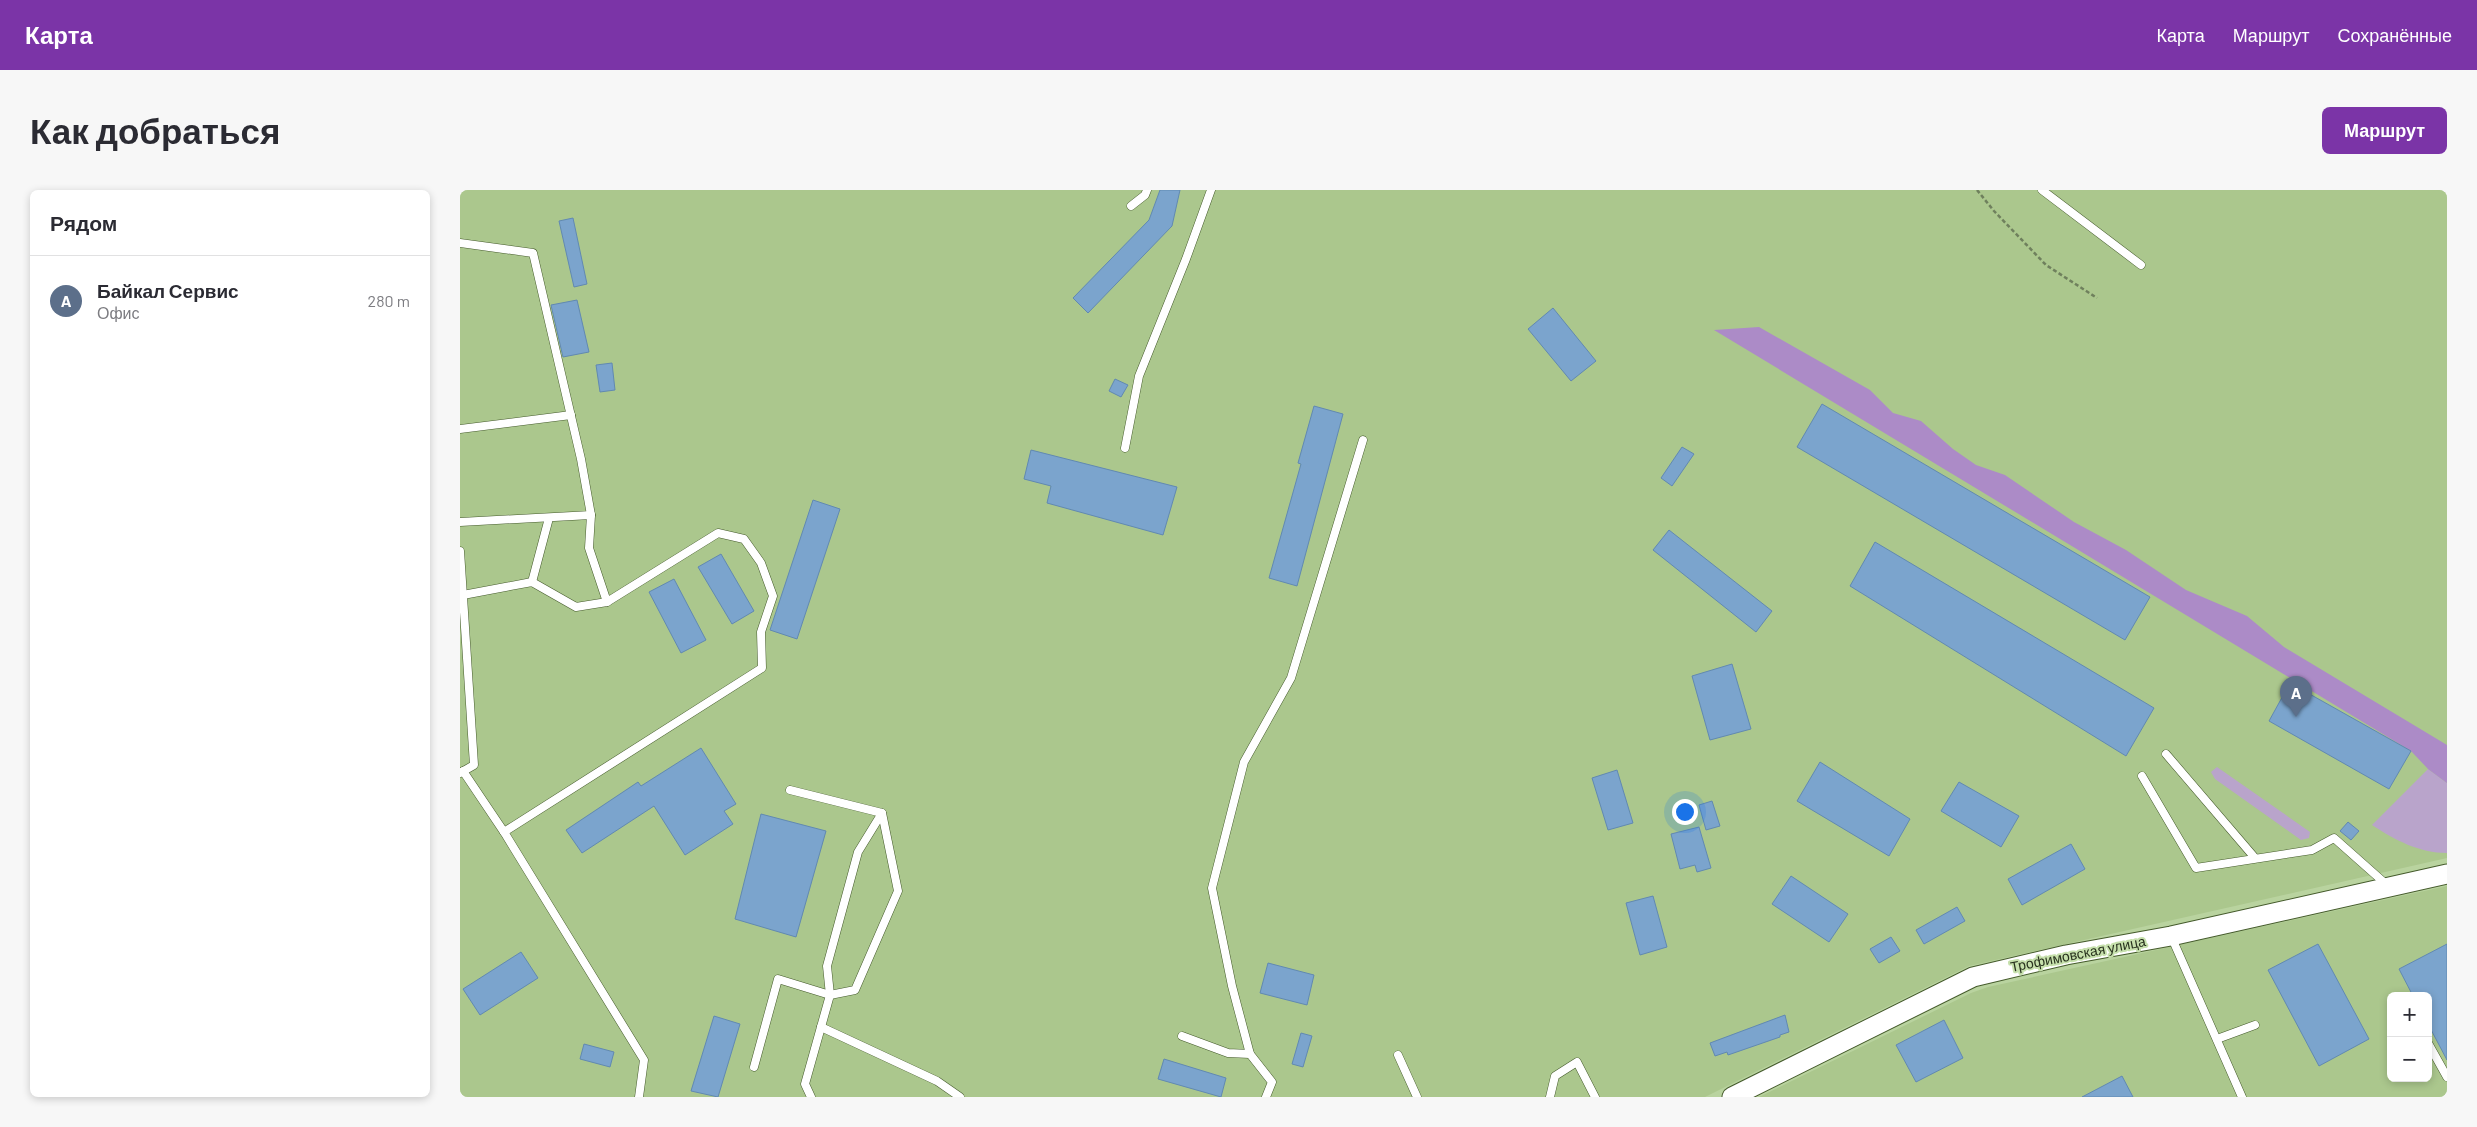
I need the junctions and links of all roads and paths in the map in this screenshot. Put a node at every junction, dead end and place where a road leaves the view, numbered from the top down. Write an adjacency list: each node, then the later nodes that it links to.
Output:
1 (1146, 190): 5 (lane)
2 (1210, 190): 12 (lane)
3 (1977, 190): 8 (path)
4 (2042, 190): 7 (lane)
5 (1130, 206)
6 (460, 243): 9 (lane)
7 (2141, 265)
8 (2097, 298)
9 (571, 415): 10 (lane); 13 (lane)
10 (460, 429)
11 (1363, 440): 36 (lane)
12 (1124, 448)
13 (591, 516): 14 (lane); 19 (lane)
14 (549, 518): 15 (lane); 17 (lane)
15 (460, 522)
16 (460, 551): 18 (lane)
17 (532, 582): 18 (lane); 19 (lane)
18 (463, 595): 21 (lane)
19 (607, 602): 25 (lane)
20 (2166, 754): 26 (lane)
21 (462, 772): 25 (lane)
22 (2142, 776): 26 (lane)
23 (790, 790): 24 (lane)
24 (882, 813): 30 (lane); 30 (lane)
25 (504, 832): 40 (lane)
26 (2255, 858): 28 (lane)
27 (2447, 874): 28 (street, Трофимовская улица)
28 (2388, 886): 29 (street, Трофимовская улица)
29 (2171, 936): 34 (lane); 47 (street, Трофимовская улица)
30 (830, 995): 32 (lane); 38 (lane)
31 (2255, 1025): 34 (lane)
32 (821, 1027): 41 (lane); 42 (lane)
33 (1182, 1036): 36 (lane)
34 (2217, 1039): 48 (lane)
35 (2432, 1050): 39 (lane)
36 (1250, 1054): 43 (lane)
37 (1398, 1055): 44 (lane)
38 (754, 1067)
39 (2447, 1077)
40 (639, 1097)
41 (811, 1097)
42 (960, 1097)
43 (1266, 1097)
44 (1417, 1097)
45 (1550, 1097): 46 (lane)
46 (1594, 1097)
47 (1732, 1097)
48 (2242, 1097)

